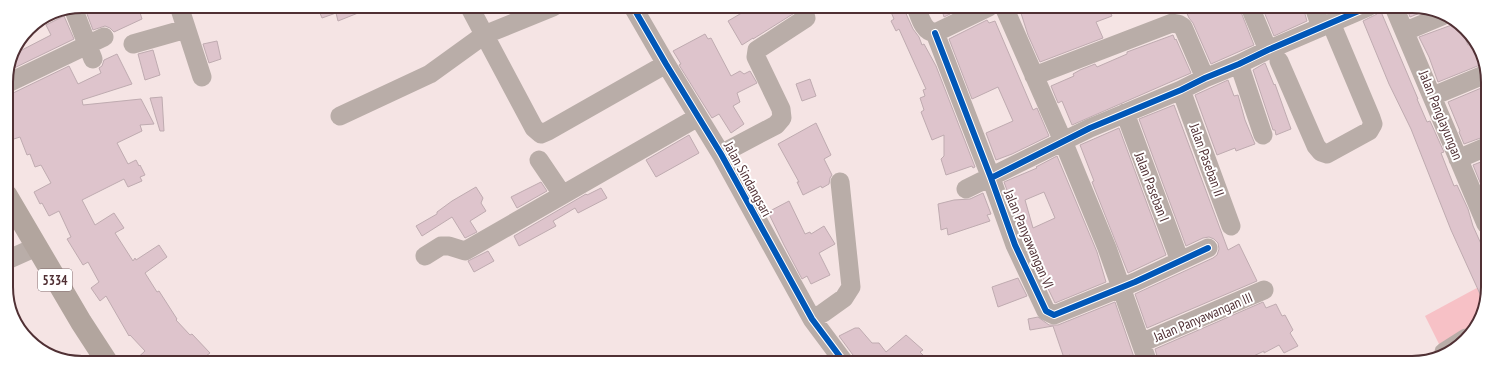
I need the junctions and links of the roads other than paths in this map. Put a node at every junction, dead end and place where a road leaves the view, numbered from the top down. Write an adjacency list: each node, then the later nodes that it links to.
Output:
1 (76, 13): 28 (street)
2 (181, 13): 16 (street)
3 (473, 13): 19 (street)
4 (536, 13): 19 (street)
5 (636, 13): 22 (street, Jalan Sindangsari)
6 (919, 13): 18 (street, Jalan Panyawangan VI)
7 (977, 13): 18 (street)
8 (1007, 13): 24 (street)
9 (1253, 13): 21 (street)
10 (1318, 13): 15 (street)
11 (1354, 13): 15 (street)
12 (1397, 13): 17 (street, Jalan Panglayungan)
13 (806, 18): 37 (street)
14 (1437, 18): 17 (street)
15 (1326, 25): 21 (street); 21 (street)
16 (186, 29): 20 (street); 26 (street)
17 (1406, 31): 30 (street, Jalan Panglayungan)
18 (935, 34): 40 (street, Jalan Panyawangan VI)
19 (484, 35): 22 (street); 32 (street)
20 (133, 44)
21 (1273, 56): 23 (street)
22 (666, 64): 33 (street, Jalan Sindangsari)
23 (1239, 64): 27 (street); 34 (street)
24 (1034, 76): 27 (street); 35 (street)
25 (1481, 76): 30 (street)
26 (202, 77)
27 (1206, 78): 29 (street)
28 (13, 81)
29 (1182, 92): 31 (street); 46 (street, Jalan Paseban II)
30 (1433, 96): 38 (street, Jalan Panglayungan)
31 (1125, 113): 35 (street); 51 (street, Jalan Paseban I)
32 (340, 116)
33 (698, 117): 37 (street, Jalan Sindangsari); 43 (street)
34 (1263, 135)
35 (1063, 141): 40 (street); 52 (street)
36 (1481, 149): 38 (street)
37 (721, 154): 54 (street, Jalan Sindangsari)
38 (1458, 159): 45 (street, Jalan Panglayungan)
39 (539, 160): 43 (street)
40 (990, 178): 42 (street); 52 (street, Jalan Panyawangan VI)
41 (840, 182): 54 (street)
42 (966, 189)
43 (562, 194): 49 (street)
44 (13, 206): 47 (main road, 5334)
45 (1481, 207)
46 (1231, 226)
47 (36, 246): 50 (street); 56 (main road, 5334)
48 (1208, 248): 51 (street, Jalan Panyawangan VI)
49 (426, 256)
50 (13, 257)
51 (1180, 261): 52 (street, Jalan Panyawangan VI)
52 (1121, 287): 55 (street)
53 (1264, 290): 55 (street, Jalan Panyawangan III)
54 (812, 319): 57 (street, Jalan Sindangsari)
55 (1141, 343): 58 (street)
56 (103, 356)
57 (840, 356)
58 (1146, 356)

